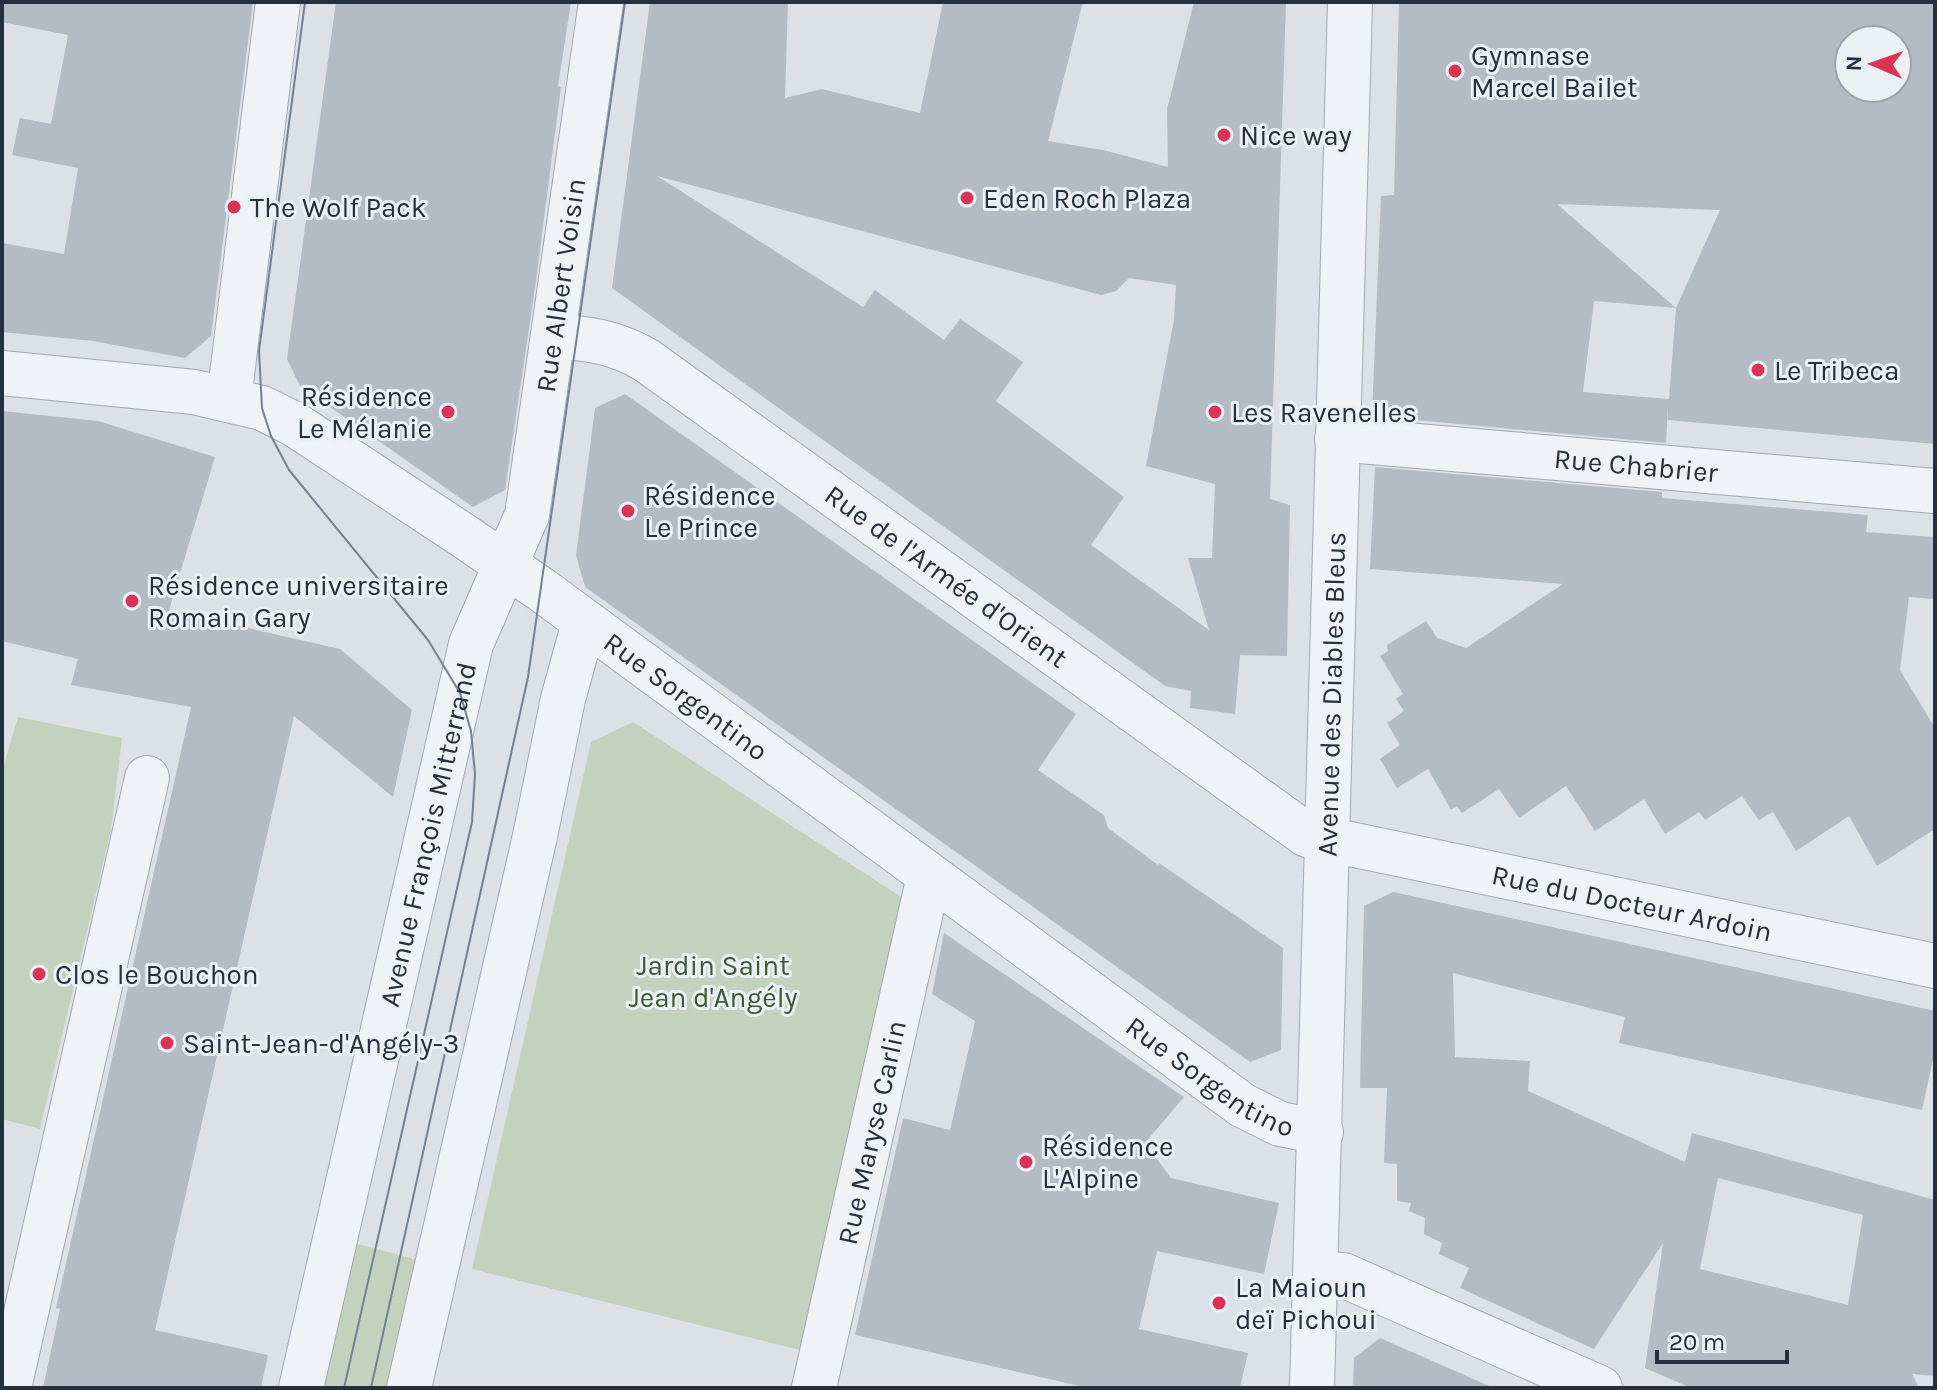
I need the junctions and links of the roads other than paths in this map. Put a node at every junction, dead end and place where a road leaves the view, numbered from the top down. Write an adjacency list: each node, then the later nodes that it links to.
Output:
1 (278, 2): 6 (street)
2 (601, 2): 4 (street, Rue Albert Voisin)
3 (1350, 2): 7 (street, Avenue des Diables Bleus)
4 (554, 337): 9 (street, Rue Albert Voisin); 12 (street, Rue de l'Armée d'Orient)
5 (2, 373): 6 (street, Rue Sorgentino)
6 (229, 399): 9 (street, Rue Sorgentino)
7 (1337, 439): 8 (street, Rue Chabrier); 12 (street, Avenue des Diables Bleus)
8 (1935, 491)
9 (505, 564): 10 (street, Rue Sorgentino); 18 (street, Avenue François Mitterrand)
10 (584, 623): 13 (street, Rue Sorgentino); 19 (street)
11 (147, 778): 17 (street)
12 (1328, 839): 14 (street, Rue du Docteur Ardoin); 15 (street, Avenue des Diables Bleus)
13 (929, 876): 15 (street, Rue Sorgentino); 20 (street, Rue Maryse Carlin)
14 (1935, 966)
15 (1321, 1132): 16 (street, Avenue des Diables Bleus)
16 (1316, 1274): 21 (street, Avenue des Diables Bleus); 22 (street)
17 (9, 1388)
18 (301, 1388)
19 (409, 1388)
20 (814, 1388)
21 (1312, 1388)
22 (1600, 1388)

